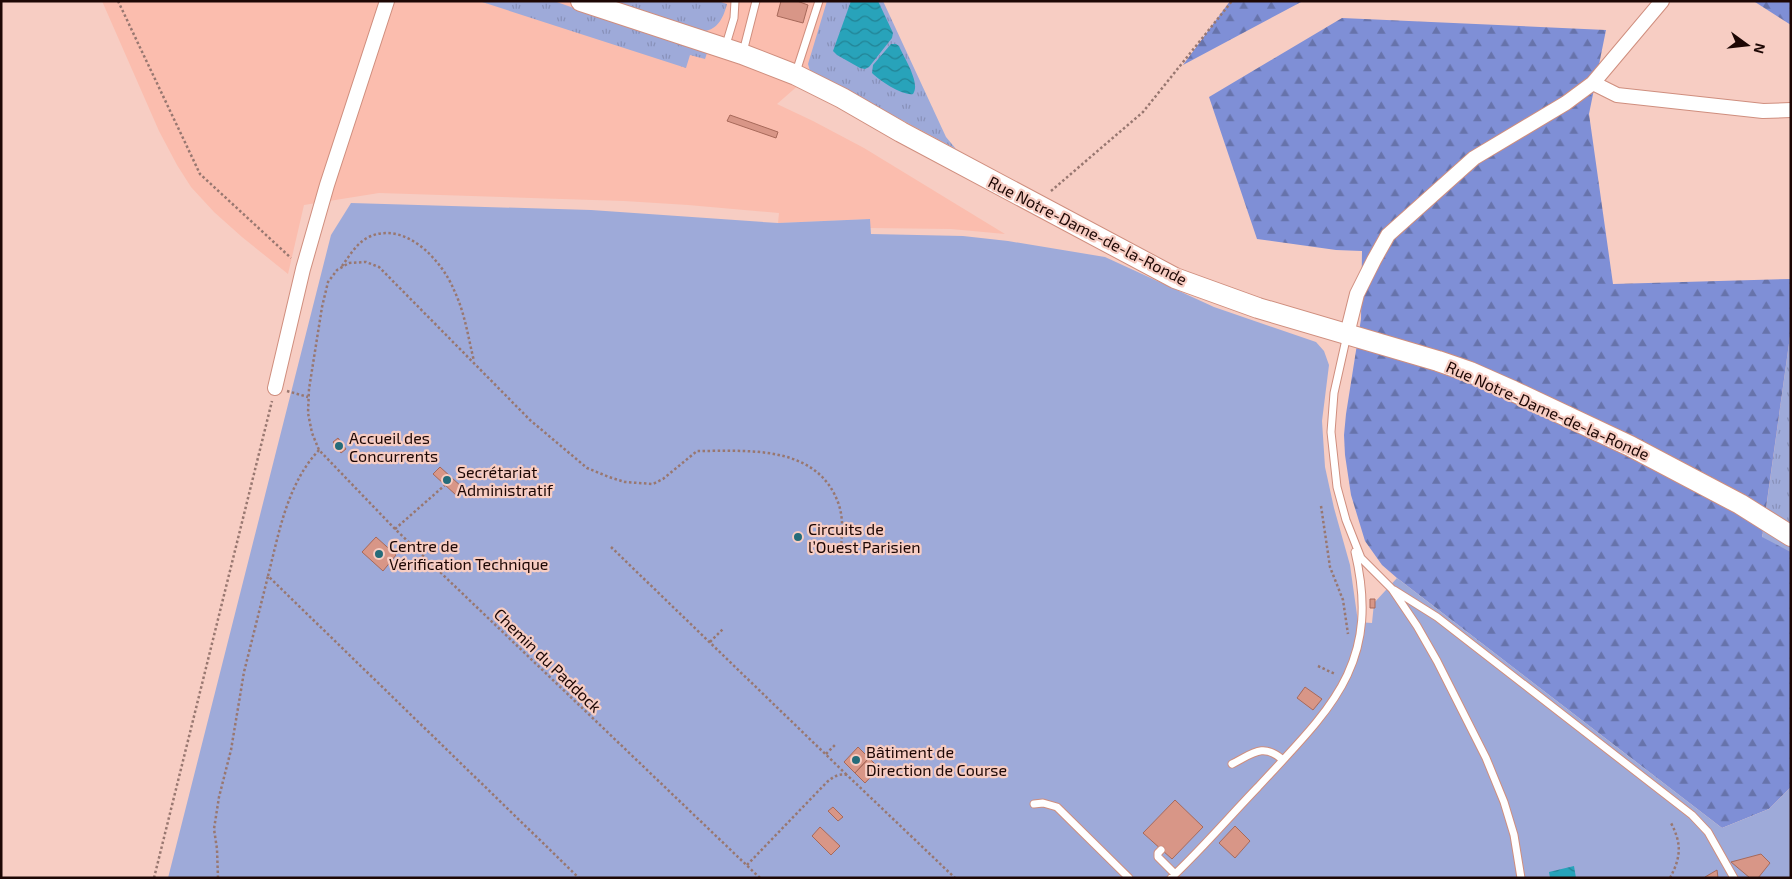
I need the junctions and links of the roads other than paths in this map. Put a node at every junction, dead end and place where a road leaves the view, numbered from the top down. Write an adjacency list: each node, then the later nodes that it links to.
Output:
1 (387, 1): 12 (street)
2 (580, 1): 7 (main road, Rue Notre-Dame-de-la-Ronde)
3 (735, 1): 7 (lane)
4 (756, 1): 7 (lane)
5 (819, 1): 8 (lane)
6 (1662, 1): 9 (street)
7 (734, 51): 8 (main road, Rue Notre-Dame-de-la-Ronde)
8 (796, 75): 11 (main road, Rue Notre-Dame-de-la-Ronde)
9 (1593, 83): 10 (street); 11 (street)
10 (1791, 110)
11 (1347, 334): 13 (main road, Rue Notre-Dame-de-la-Ronde); 14 (lane)
12 (275, 388)
13 (1791, 536)
14 (1352, 537): 15 (lane); 16 (lane)
15 (1392, 589): 22 (lane); 23 (lane)
16 (1283, 760): 17 (lane); 20 (lane)
17 (1232, 764)
18 (1034, 804): 21 (lane)
19 (1161, 850): 20 (lane)
20 (1173, 876)
21 (1128, 878)
22 (1521, 878)
23 (1734, 878)

